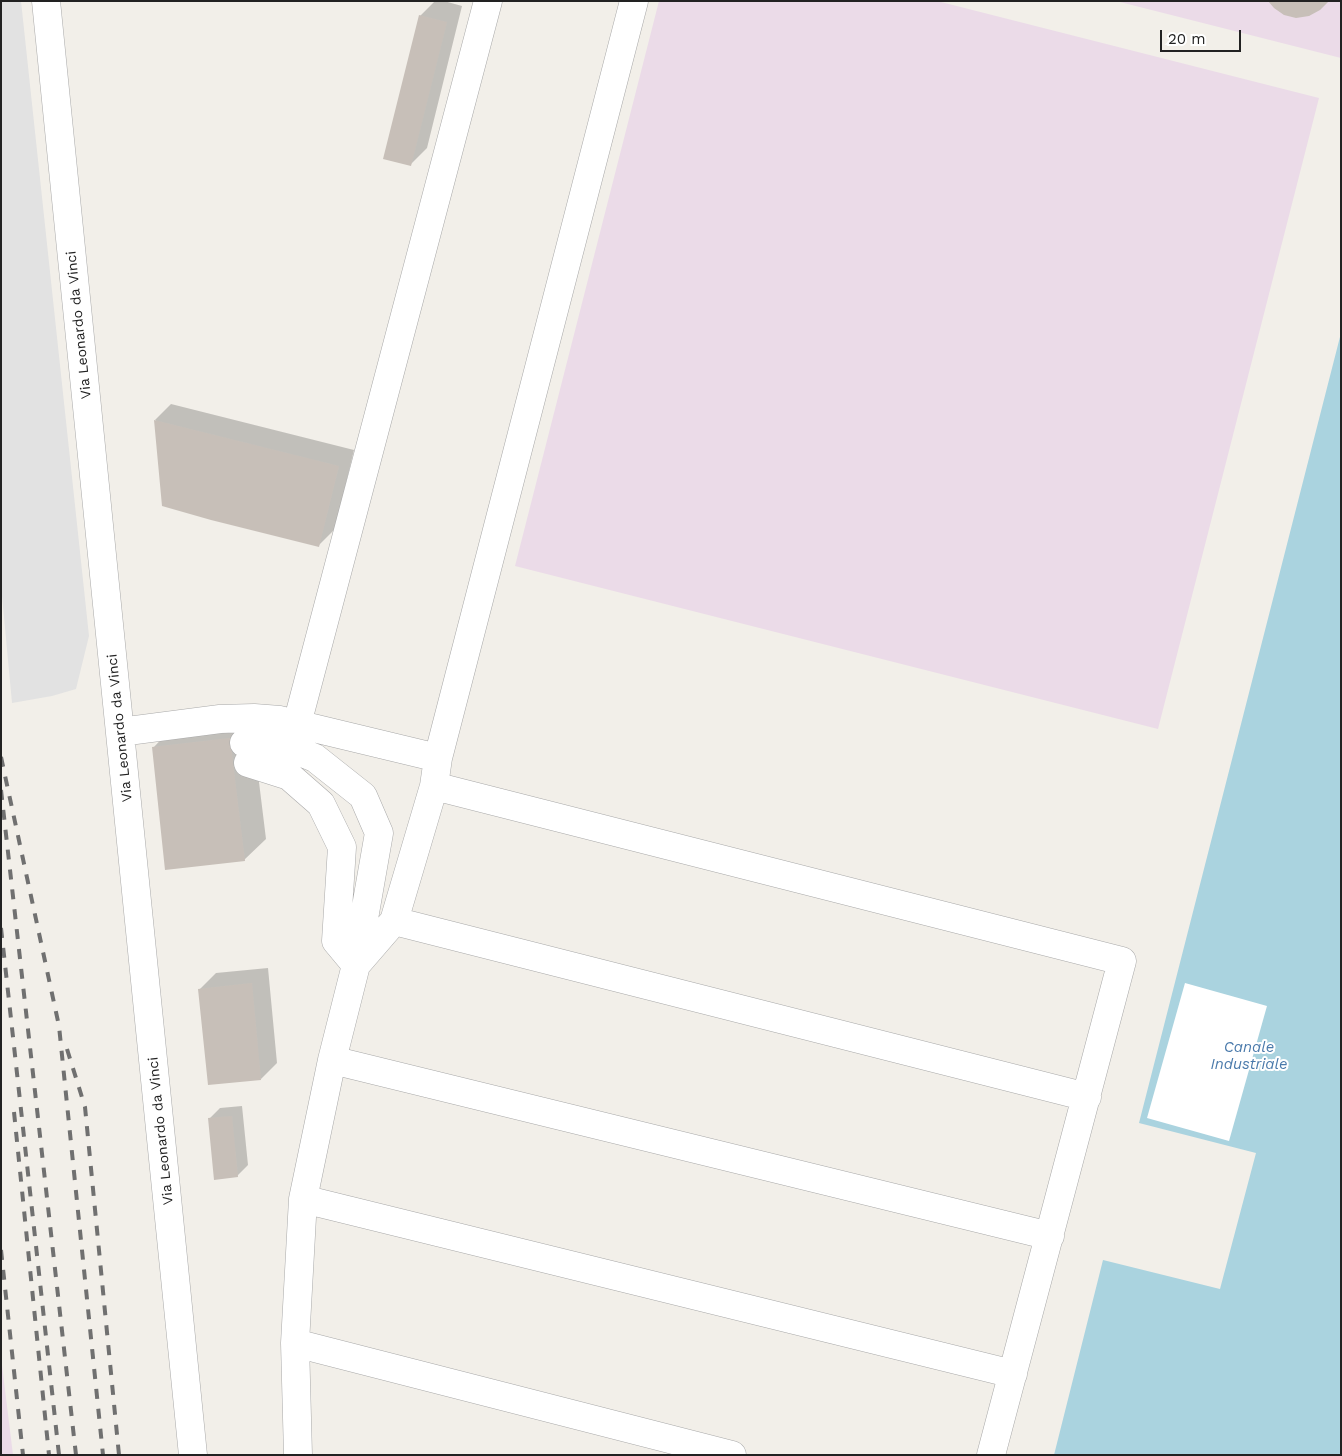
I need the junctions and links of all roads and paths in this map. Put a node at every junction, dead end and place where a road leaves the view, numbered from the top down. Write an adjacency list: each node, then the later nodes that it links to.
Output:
1 (46, 1): 4 (street, Via Leonardo da Vinci)
2 (488, 1): 5 (street)
3 (634, 1): 6 (street)
4 (120, 732): 5 (street); 16 (street, Via Leonardo da Vinci)
5 (295, 736): 6 (street); 9 (street); 9 (street)
6 (438, 758): 7 (street)
7 (434, 786): 8 (street); 11 (street)
8 (394, 921): 9 (street); 11 (street)
9 (356, 966): 10 (street)
10 (332, 1060): 12 (street); 13 (street)
11 (1086, 1097): 13 (street)
12 (303, 1199): 14 (street); 15 (street)
13 (1050, 1236): 15 (street)
14 (295, 1344): 17 (street); 18 (street)
15 (1013, 1374): 19 (street)
16 (193, 1455)
17 (298, 1455)
18 (732, 1455)
19 (991, 1455)

